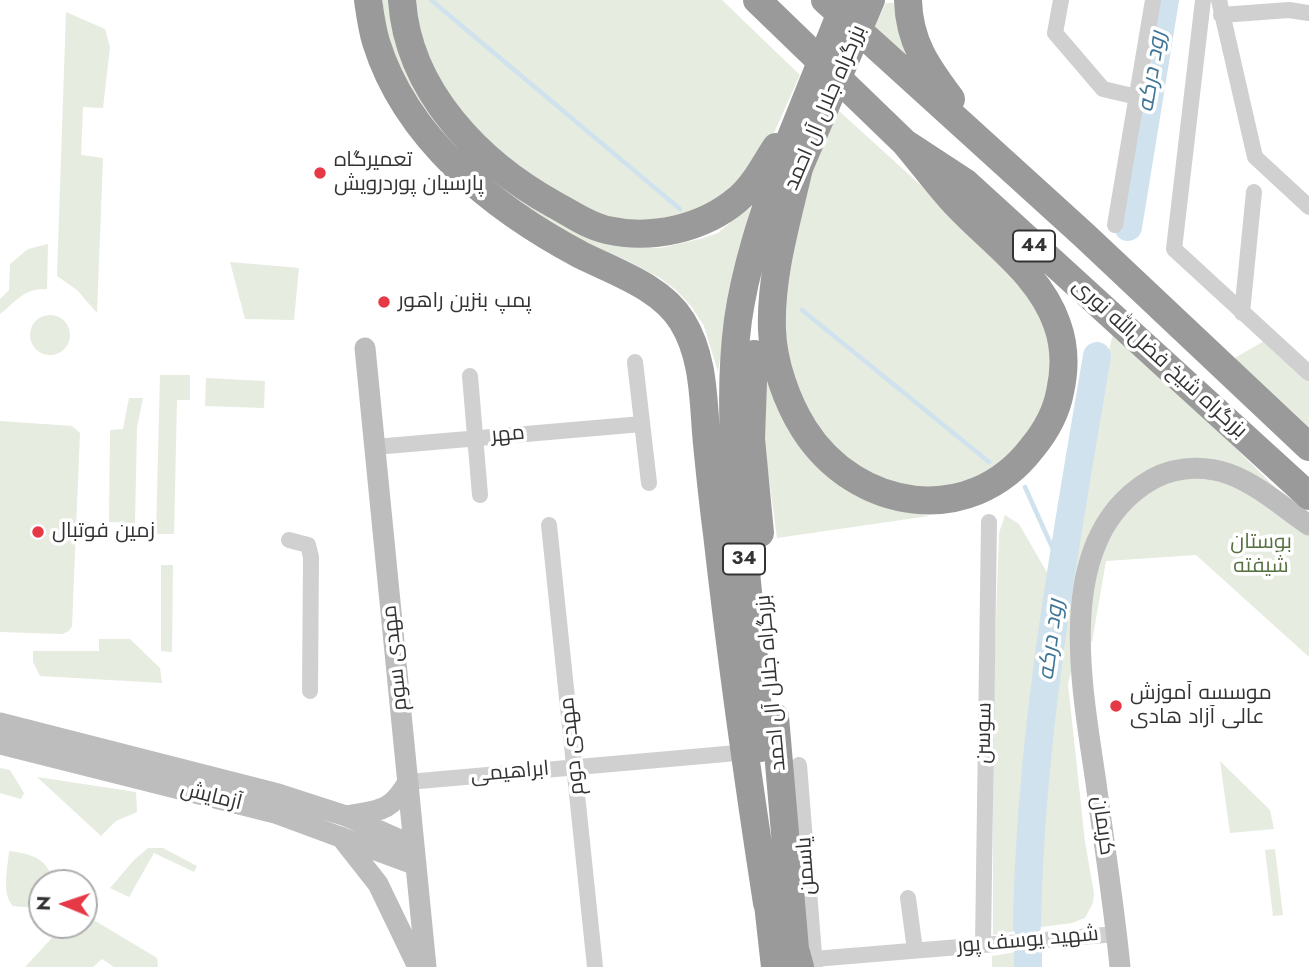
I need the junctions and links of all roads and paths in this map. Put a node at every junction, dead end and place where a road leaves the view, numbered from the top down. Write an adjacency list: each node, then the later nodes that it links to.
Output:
1 (368, 0): 48 (highway)
2 (402, 0): 15 (highway, bridge)
3 (757, 0): 16 (highway, بزرگراه شیخ فضل‌الله نوری / 44)
4 (825, 0): 17 (highway, بزرگراه شیخ فضل‌الله نوری / 44)
5 (846, 0): 15 (highway, بزرگراه جلال آل احمد / 34, bridge)
6 (872, 0): 18 (highway, بزرگراه جلال آل احمد / 34, bridge)
7 (908, 0): 17 (highway)
8 (1061, 0): 14 (street)
9 (1153, 0): 14 (street)
10 (1203, 0): 22 (street)
11 (1289, 5): 12 (street); 13 (street)
12 (1220, 8): 20 (street)
13 (1309, 13)
14 (1137, 97): 21 (street)
15 (802, 107): 18 (highway, بزرگراه جلال آل احمد / 34, bridge)
16 (905, 143): 18 (highway); 33 (highway, بزرگراه شیخ فضل‌الله نوری / 44)
17 (985, 147): 30 (highway, بزرگراه شیخ فضل‌الله نوری / 44)
18 (791, 162): 48 (highway, بزرگراه جلال آل احمد / 34); 52 (highway, بزرگراه جلال آل احمد / 34)
19 (1254, 192): 22 (street)
20 (1309, 207)
21 (1115, 225)
22 (1242, 313): 25 (street)
23 (365, 348): 29 (street, مهدی سوم)
24 (635, 362): 27 (street)
25 (1309, 373)
26 (470, 376): 28 (street)
27 (642, 424): 28 (street, مهر); 31 (street)
28 (475, 438): 29 (street, مهر); 32 (street)
29 (375, 447): 44 (street, مهدی سوم)
30 (1309, 447)
31 (649, 483)
32 (480, 495)
33 (1309, 496)
34 (989, 522): 50 (street, سوسن)
35 (550, 525): 43 (street, مهدی دوم)
36 (1309, 525): 49 (street, کریمان)
37 (289, 540): 38 (street)
38 (310, 691)
39 (0, 723): 45 (street, آزمایش)
40 (0, 744): 45 (street, آزمایش)
41 (737, 753): 43 (street, ابراهیمی)
42 (799, 765): 52 (street, یاسمن)
43 (575, 767): 44 (street, ابراهیمی); 55 (street, مهدی دوم)
44 (408, 782): 45 (street); 46 (street, مهدی سوم)
45 (343, 826): 46 (street, آزمایش); 53 (street)
46 (415, 856): 54 (street, مهدی سوم)
47 (908, 898): 51 (street)
48 (767, 903): 52 (highway, بزرگراه جلال آل احمد / 34)
49 (1117, 934): 50 (street, شهید یوسف پور); 56 (street, کریمان)
50 (983, 945): 51 (street, شهید یوسف پور)
51 (915, 950): 52 (street, شهید یوسف پور)
52 (799, 963)
53 (418, 967)
54 (426, 967)
55 (595, 967)
56 (1120, 967)

